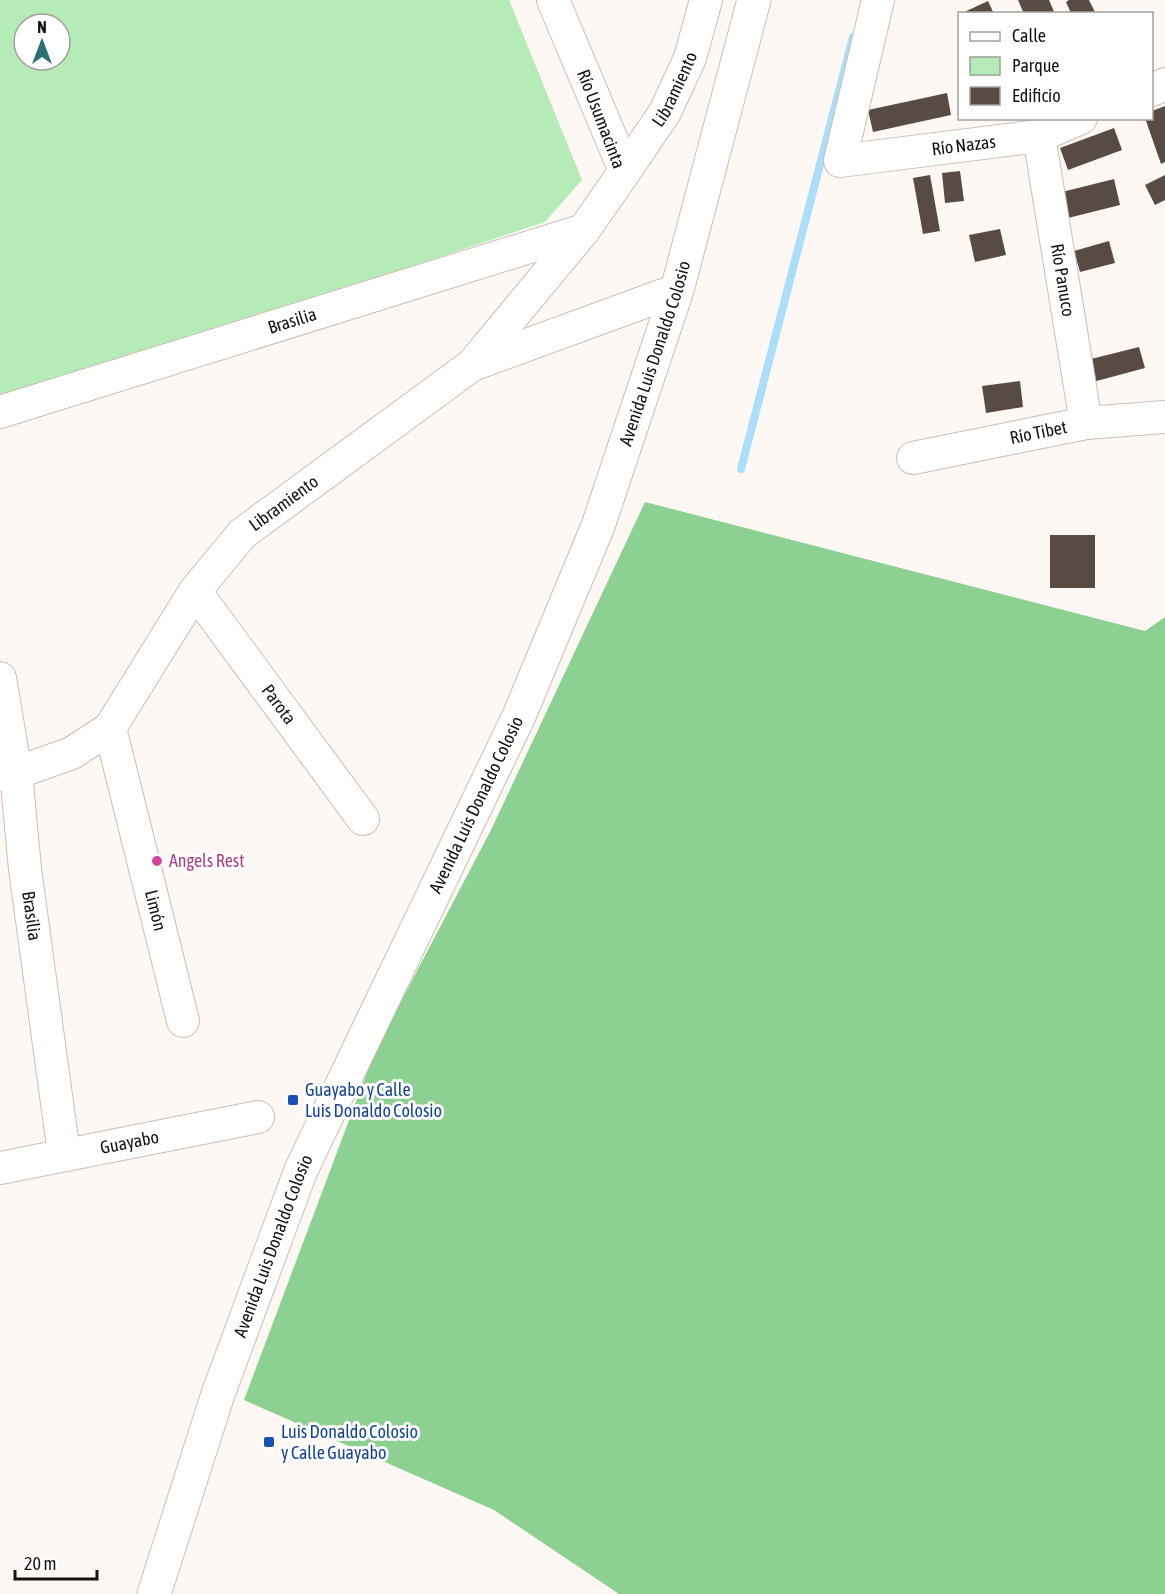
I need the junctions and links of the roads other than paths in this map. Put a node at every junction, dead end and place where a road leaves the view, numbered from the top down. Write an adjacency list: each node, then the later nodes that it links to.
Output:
1 (553, 0): 7 (street, Río Usumacinta)
2 (706, 0): 7 (street, Libramiento)
3 (754, 0): 9 (main road, Avenida Luis Donaldo Colosio)
4 (878, 0): 6 (street, Río Nazas)
5 (1077, 120): 6 (street, Río Nazas)
6 (1040, 136): 13 (street, Río Panuco)
7 (625, 171): 8 (street, Río Usumacinta)
8 (584, 230): 10 (street, Libramiento); 11 (street, Brasilia)
9 (676, 290): 10 (street); 24 (main road, Avenida Luis Donaldo Colosio)
10 (472, 365): 15 (street, Libramiento)
11 (0, 412)
12 (1165, 417): 13 (street, Río Tibet)
13 (1086, 423): 14 (street, Río Tibet)
14 (913, 458)
15 (195, 591): 17 (street, Libramiento); 19 (street, Parota)
16 (0, 678): 18 (street, Brasilia)
17 (110, 728): 18 (street, Libramiento); 20 (street, Limón)
18 (8, 774): 22 (street, Brasilia)
19 (363, 819)
20 (183, 1021)
21 (258, 1117): 22 (street, Guayabo)
22 (64, 1154): 23 (street, Guayabo)
23 (0, 1168)
24 (157, 1589)

